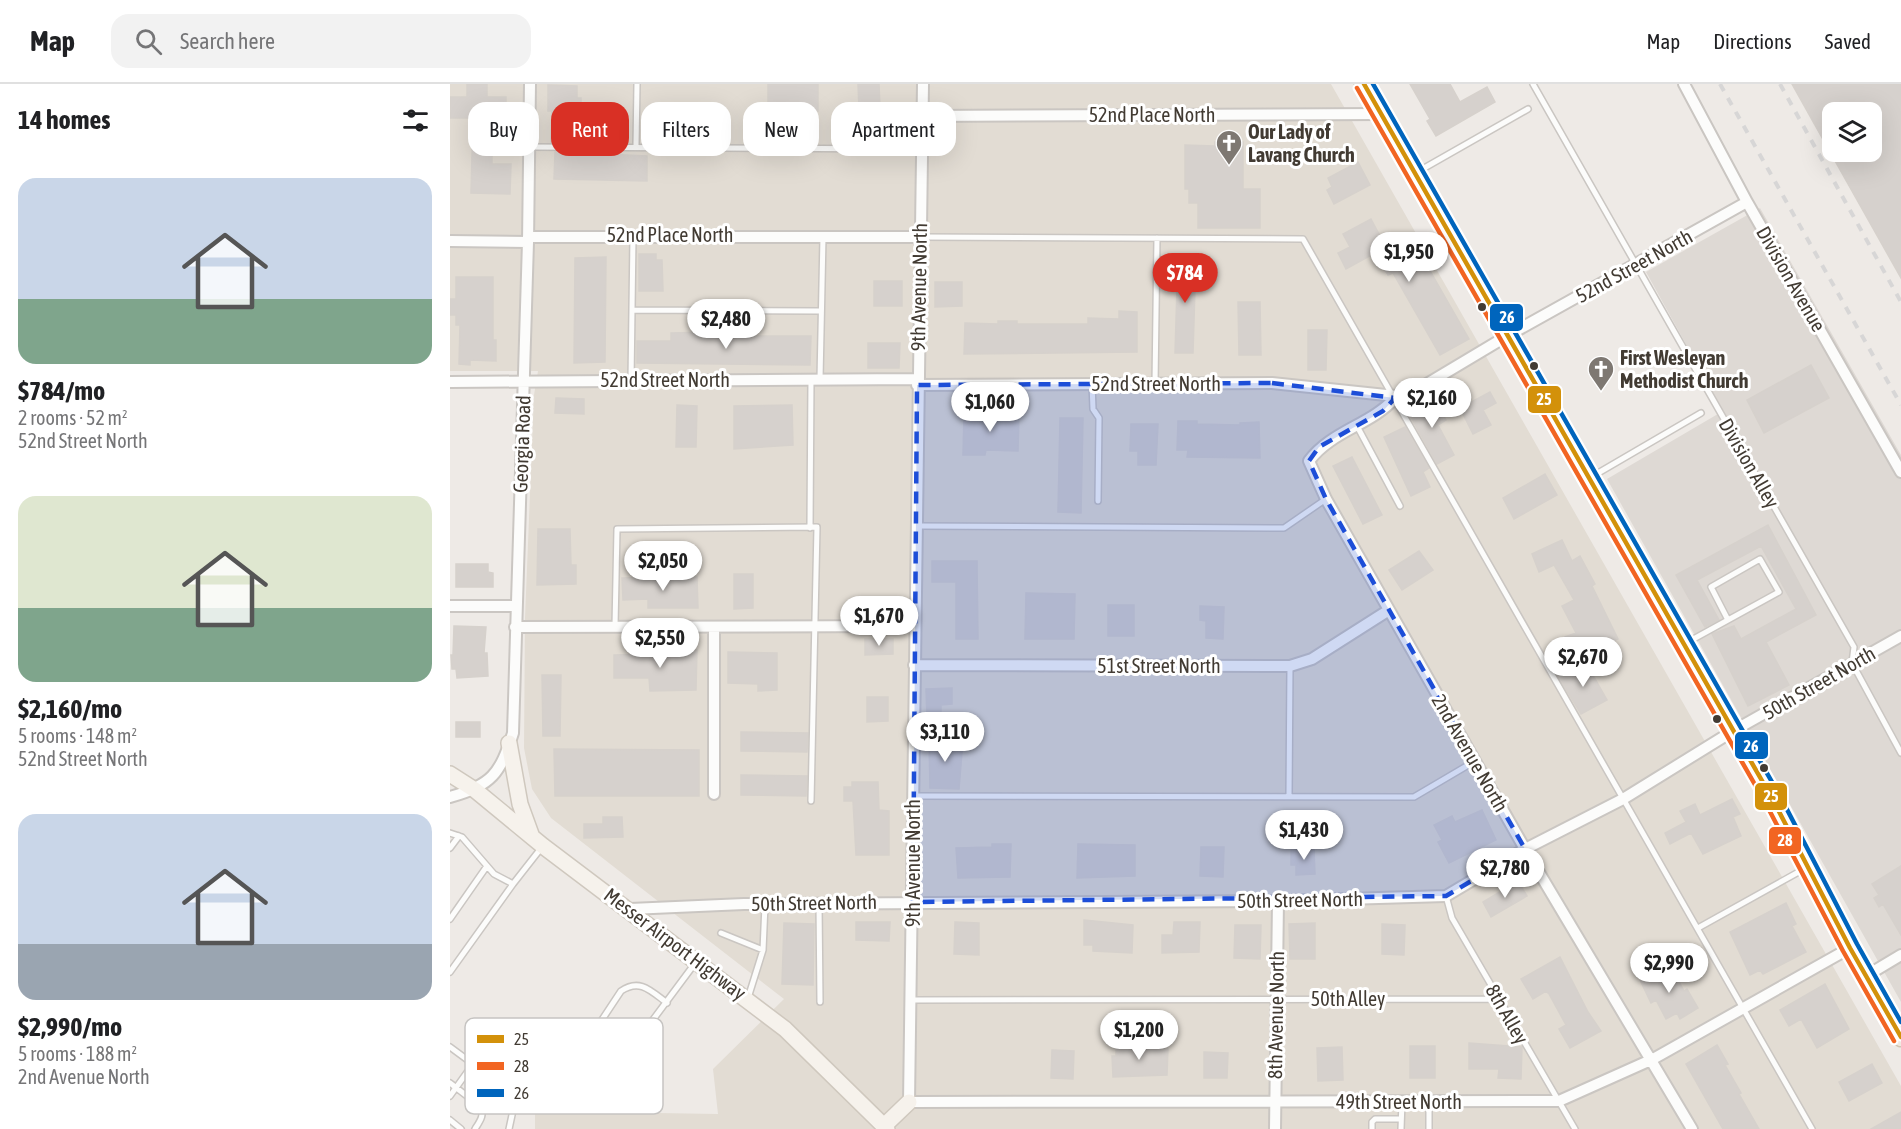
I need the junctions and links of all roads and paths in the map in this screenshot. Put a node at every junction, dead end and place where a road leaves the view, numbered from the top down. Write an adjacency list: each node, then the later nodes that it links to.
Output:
1 (530, 84): 7 (street, Georgia Road)
2 (637, 84): 12 (lane)
3 (923, 84): 8 (street, 9th Avenue North)
4 (1364, 84): 10 (main road)
5 (1533, 84): 25 (lane, Division Alley)
6 (1684, 84): 18 (street, Division Avenue)
7 (530, 102)
8 (922, 102)
9 (1528, 109): 17 (lane)
10 (1382, 114): 11 (street, 52nd Place North); 17 (main road)
11 (956, 116)
12 (636, 146): 13 (lane); 14 (lane)
13 (539, 147)
14 (831, 148)
15 (530, 156): 23 (street, Georgia Road)
16 (922, 156): 21 (street, 9th Avenue North)
17 (1415, 173): 28 (main road)
18 (1747, 202): 25 (street, 52nd Street North); 39 (street, Division Avenue)
19 (633, 235): 20 (street, 52nd Place North); 23 (street, 52nd Place North); 26 (lane)
20 (823, 235): 21 (street, 52nd Place North); 27 (lane)
21 (920, 237): 22 (lane); 33 (street, 9th Avenue North)
22 (1157, 238): 35 (lane); 36 (lane)
23 (528, 240): 24 (street, 52nd Place North); 32 (street, Georgia Road)
24 (450, 241)
25 (1635, 265): 28 (street, 52nd Street North); 57 (lane, Division Alley)
26 (632, 310): 27 (lane); 30 (lane)
27 (821, 311): 29 (lane)
28 (1507, 336): 36 (street, 52nd Street North); 40 (main road)
29 (816, 379): 30 (street, 52nd Street North); 33 (street, 52nd Street North); 45 (lane)
30 (631, 380): 32 (street, 52nd Street North)
31 (450, 382): 32 (street, 52nd Street North)
32 (524, 382): 47 (street, Georgia Road)
33 (917, 382): 34 (street, 52nd Street North); 44 (street, 9th Avenue North)
34 (1092, 384): 35 (street, 52nd Street North); 42 (lane)
35 (1155, 384): 36 (street, 52nd Street North)
36 (1395, 398): 38 (street, 52nd Street North); 70 (lane)
37 (1701, 413): 40 (lane)
38 (1357, 426): 41 (street, 52nd Street North); 43 (lane)
39 (1901, 472)
40 (1588, 478): 56 (main road)
41 (1326, 499): 44 (lane); 48 (street, 2nd Avenue North)
42 (1098, 501)
43 (1400, 506)
44 (916, 526): 50 (street, 9th Avenue North)
45 (810, 528): 52 (lane); 54 (lane)
46 (450, 606): 47 (street)
47 (516, 606): 51 (street, Georgia Road)
48 (1389, 610): 59 (street, 51st Street North); 63 (street, 2nd Avenue North)
49 (1728, 620): 49 (lane); 56 (lane)
50 (914, 626): 54 (street); 58 (street, 9th Avenue North)
51 (515, 627): 52 (street); 61 (street, Georgia Road)
52 (615, 627): 53 (street)
53 (714, 627): 54 (street); 66 (street)
54 (816, 627): 71 (lane)
55 (1901, 636): 57 (street, 50th Street North)
56 (1684, 644): 60 (main road)
57 (1852, 663): 60 (street, 50th Street North); 62 (lane, Division Alley)
58 (914, 664): 59 (street, 51st Street North); 67 (street, 9th Avenue North)
59 (1290, 666): 69 (lane)
60 (1734, 731): 70 (street, 50th Street North); 78 (main road)
61 (509, 743): 65 (street, Georgia Road); 74 (main road)
62 (1901, 753)
63 (1475, 762): 69 (lane); 76 (street, 2nd Avenue North)
64 (450, 774): 65 (main road, Messer Airport Highway)
65 (475, 790): 68 (street); 74 (main road, Messer Airport Highway)
66 (714, 794)
67 (913, 796): 69 (lane); 82 (street, 9th Avenue North)
68 (450, 797)
69 (1289, 797)
70 (1623, 799): 76 (street, 50th Street North); 87 (lane)
71 (811, 801)
72 (450, 833): 73 (lane)
73 (459, 836): 75 (lane); 77 (lane)
74 (538, 841): 79 (lane); 85 (main road, Messer Airport Highway)
75 (450, 848)
76 (1525, 849): 80 (street, 50th Street North); 107 (street, 2nd Avenue North)
77 (487, 866): 79 (lane); 86 (lane)
78 (1808, 867): 87 (lane); 89 (main road)
79 (513, 884): 93 (lane)
80 (1446, 896): 81 (street, 50th Street North); 95 (lane, 8th Alley)
81 (1278, 901): 82 (street, 50th Street North); 98 (street, 8th Avenue North)
82 (913, 902): 84 (street, 50th Street North); 97 (street, 9th Avenue North)
83 (765, 904): 84 (street, 50th Street North); 85 (street, 50th Street North); 90 (lane)
84 (819, 904): 99 (lane)
85 (630, 909): 92 (main road, Messer Airport Highway)
86 (450, 919)
87 (1698, 928): 101 (lane)
88 (721, 933): 90 (lane)
89 (1850, 948): 94 (main road); 101 (street, 49th Street North)
90 (763, 950): 96 (lane)
91 (1901, 955): 94 (street)
92 (697, 961): 96 (main road, Messer Airport Highway); 100 (lane)
93 (450, 972)
94 (1866, 976): 104 (main road)
95 (1498, 999): 98 (lane, 50th Alley); 113 (lane, 8th Alley)
96 (747, 1000): 122 (main road, Messer Airport Highway)
97 (911, 1000): 98 (lane, 50th Alley); 114 (street, 9th Avenue North)
98 (1276, 1000): 117 (street, 8th Avenue North)
99 (820, 1002)
100 (667, 1003): 102 (lane); 103 (lane)
101 (1744, 1009): 107 (street, 49th Street North); 132 (lane)
102 (603, 1018)
103 (655, 1018)
104 (1901, 1037)
105 (450, 1047): 106 (lane)
106 (465, 1058)
107 (1653, 1059): 113 (street, 49th Street North); 131 (street, 2nd Avenue North)
108 (465, 1075): 110 (lane)
109 (450, 1083): 110 (lane)
110 (456, 1087): 111 (lane); 112 (lane)
111 (465, 1094)
112 (450, 1096)
113 (1559, 1101): 116 (street, 49th Street North); 130 (lane, 8th Alley)
114 (909, 1102): 117 (street, 49th Street North); 122 (main road)
115 (1402, 1102): 116 (street, 49th Street North); 117 (street, 49th Street North); 120 (lane)
116 (1429, 1102): 129 (lane)
117 (1275, 1103): 126 (street, 8th Avenue North)
118 (482, 1114): 124 (lane)
119 (512, 1114): 125 (lane)
120 (1401, 1119): 127 (lane); 128 (lane)
121 (450, 1120): 123 (lane)
122 (885, 1127)
123 (461, 1129)
124 (474, 1129)
125 (509, 1129)
126 (1275, 1129)
127 (1372, 1129)
128 (1401, 1129)
129 (1429, 1129)
130 (1575, 1129)
131 (1692, 1129)
132 (1812, 1129)

